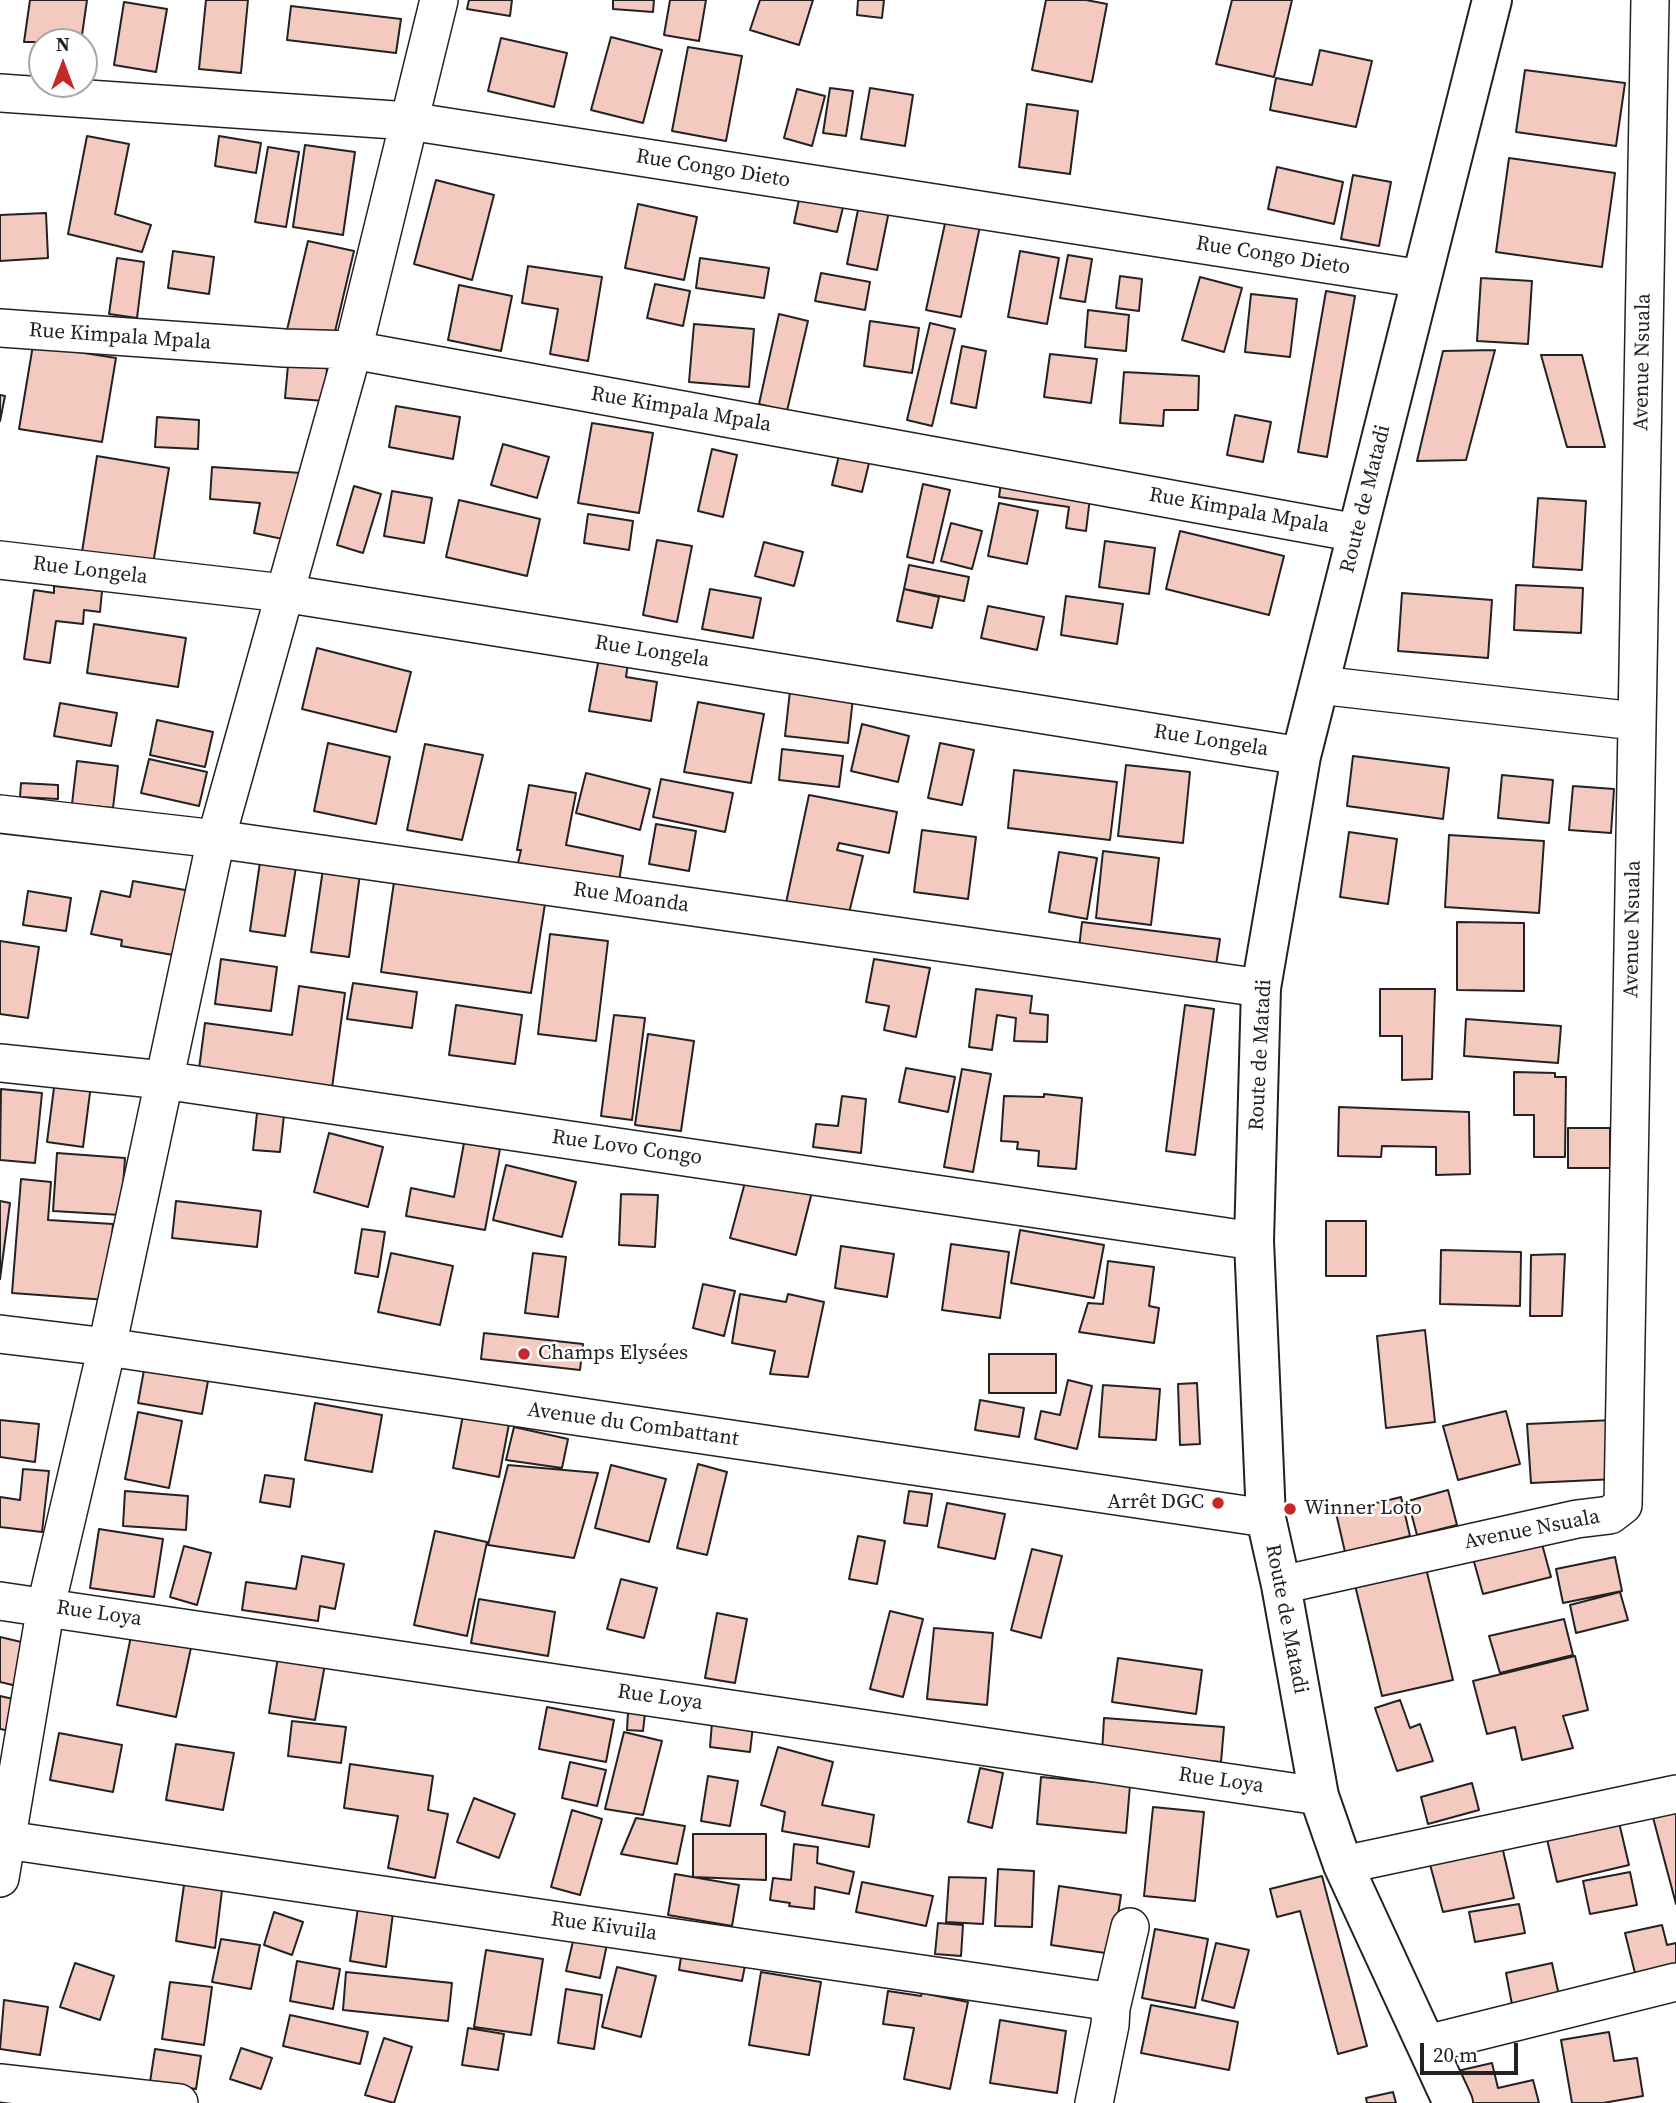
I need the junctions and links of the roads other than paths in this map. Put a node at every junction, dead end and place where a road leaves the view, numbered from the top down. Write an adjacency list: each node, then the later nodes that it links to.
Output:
1 (439, 0): 5 (street)
2 (1492, 0): 6 (main road, Route de Matadi)
3 (1650, 0): 13 (street, Avenue Nsuala)
4 (0, 93): 5 (street, Rue Congo Dieto)
5 (409, 121): 6 (street, Rue Congo Dieto); 8 (street)
6 (1422, 279): 9 (main road, Route de Matadi)
7 (0, 328): 8 (street, Rue Kimpala Mpala)
8 (353, 350): 9 (street, Rue Kimpala Mpala); 11 (street)
9 (1357, 533): 12 (main road, Route de Matadi)
10 (0, 560): 11 (street, Rue Longela)
11 (283, 593): 14 (street, Rue Longela); 16 (street)
12 (1319, 685): 13 (street); 14 (main road, Route de Matadi)
13 (1635, 721): 24 (street, Avenue Nsuala)
14 (1301, 756): 17 (main road, Route de Matadi)
15 (0, 814): 16 (street, Rue Moanda)
16 (216, 839): 17 (street, Rue Moanda); 19 (street)
17 (1261, 988): 20 (main road, Route de Matadi)
18 (0, 1063): 19 (street, Rue Lovo Congo)
19 (163, 1080): 20 (street, Rue Lovo Congo); 22 (street)
20 (1254, 1241): 23 (main road, Route de Matadi)
21 (0, 1334): 22 (street, Avenue du Combattant)
22 (107, 1347): 23 (street, Avenue du Combattant); 26 (street)
23 (1266, 1518): 24 (main road, Route de Matadi)
24 (1281, 1585): 28 (main road, Route de Matadi)
25 (0, 1601): 26 (street, Rue Loya)
26 (46, 1606): 28 (street, Rue Loya); 29 (street)
27 (1676, 1794): 30 (street)
28 (1319, 1796): 30 (main road, Route de Matadi)
29 (4, 1840): 31 (street); 34 (street, Rue Kivuila)
30 (1343, 1865): 35 (main road, Route de Matadi)
31 (0, 1878)
32 (1130, 1927): 34 (street)
33 (1676, 1982): 35 (street)
34 (1111, 2008): 38 (street)
35 (1427, 2044): 39 (main road, Route de Matadi)
36 (0, 2083): 37 (street)
37 (179, 2103)
38 (1094, 2103)
39 (1452, 2103)

